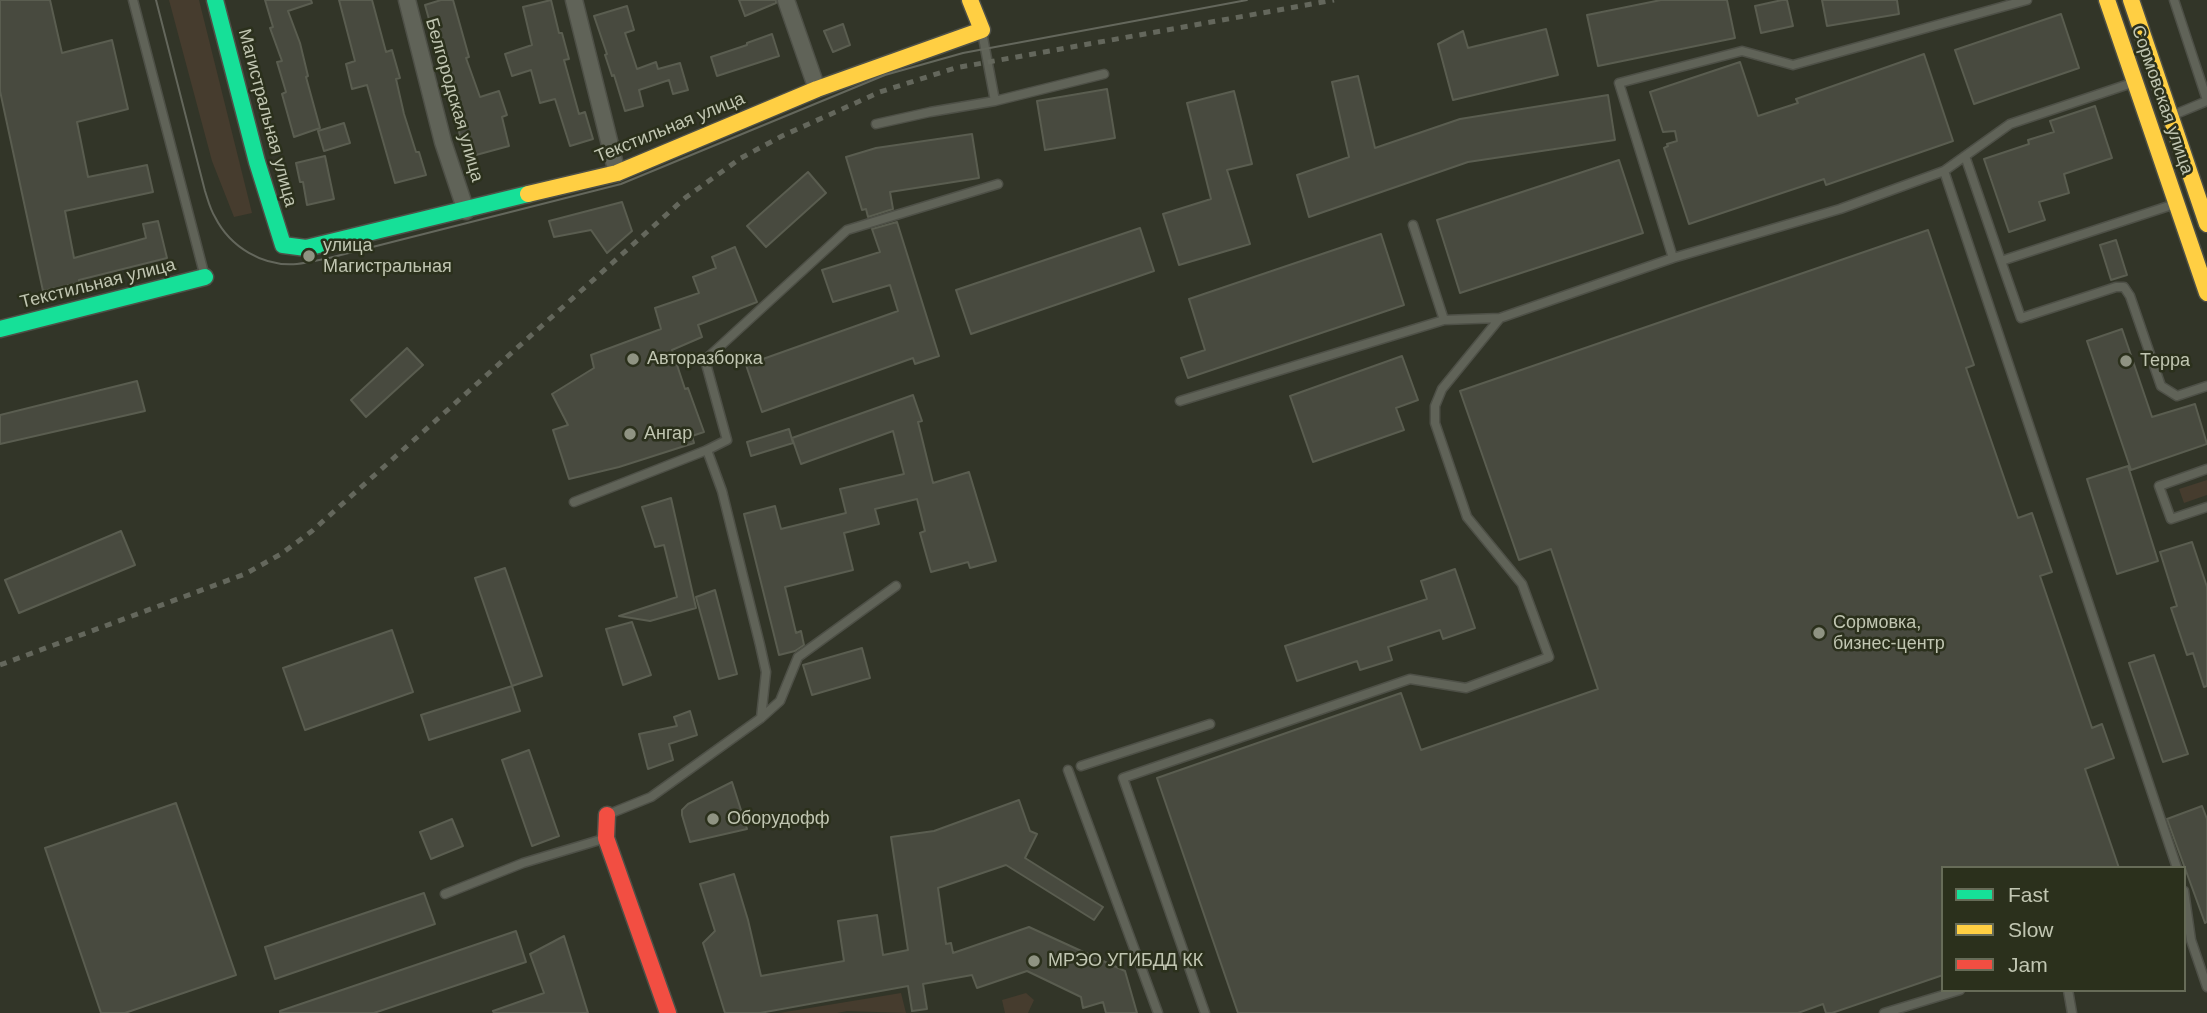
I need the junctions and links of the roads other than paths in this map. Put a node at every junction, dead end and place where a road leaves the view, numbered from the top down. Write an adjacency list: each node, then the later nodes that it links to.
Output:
1 (132, 0): 31 (lane)
2 (215, 0): 28 (street, Магистральная улица)
3 (407, 0): 25 (street, Белгородская улица)
4 (574, 0): 21 (street)
5 (786, 0): 14 (street)
6 (970, 0): 11 (street)
7 (2027, 0): 29 (lane)
8 (2107, 0): 13 (street, Сормовская улица)
9 (2131, 0): 17 (street, Сормовская улица)
10 (2174, 0): 16 (lane)
11 (982, 30): 14 (street, Текстильная улица); 15 (lane)
12 (1104, 74): 15 (lane)
13 (2135, 82): 19 (lane); 24 (street, Сормовская улица)
14 (817, 89): 21 (street, Текстильная улица)
15 (995, 101): 18 (lane)
16 (2207, 101): 17 (lane)
17 (2171, 116): 23 (street, Сормовская улица)
18 (876, 124)
19 (1965, 156): 20 (lane); 30 (lane)
20 (1944, 171): 29 (lane); 49 (lane)
21 (617, 173): 25 (street, Текстильная улица)
22 (998, 184): 38 (lane)
23 (2202, 196): 24 (lane); 26 (street, Сормовская улица)
24 (2176, 203): 30 (lane); 32 (street, Сормовская улица)
25 (466, 211): 28 (street, Текстильная улица)
26 (2207, 224)
27 (1413, 225): 34 (lane)
28 (283, 245)
29 (1672, 258): 33 (lane)
30 (2001, 261): 36 (lane)
31 (205, 277): 35 (street, Текстильная улица)
32 (2207, 293)
33 (1500, 318): 34 (lane); 57 (lane)
34 (1444, 320): 37 (lane)
35 (0, 329)
36 (2207, 386)
37 (1180, 401)
38 (706, 450): 40 (lane); 43 (lane)
39 (2207, 469): 41 (lane)
40 (574, 502)
41 (2207, 507)
42 (896, 586): 43 (lane)
43 (761, 718): 47 (lane)
44 (1210, 724): 45 (lane)
45 (1081, 766)
46 (1068, 770): 56 (lane)
47 (607, 815): 48 (street)
48 (606, 838): 50 (lane); 55 (street)
49 (2176, 866)
50 (445, 894)
51 (2186, 906): 52 (lane)
52 (2207, 987)
53 (1953, 992): 58 (lane)
54 (2068, 992): 59 (lane)
55 (668, 1013)
56 (1158, 1013)
57 (1205, 1013)
58 (1884, 1013)
59 (2071, 1013)

